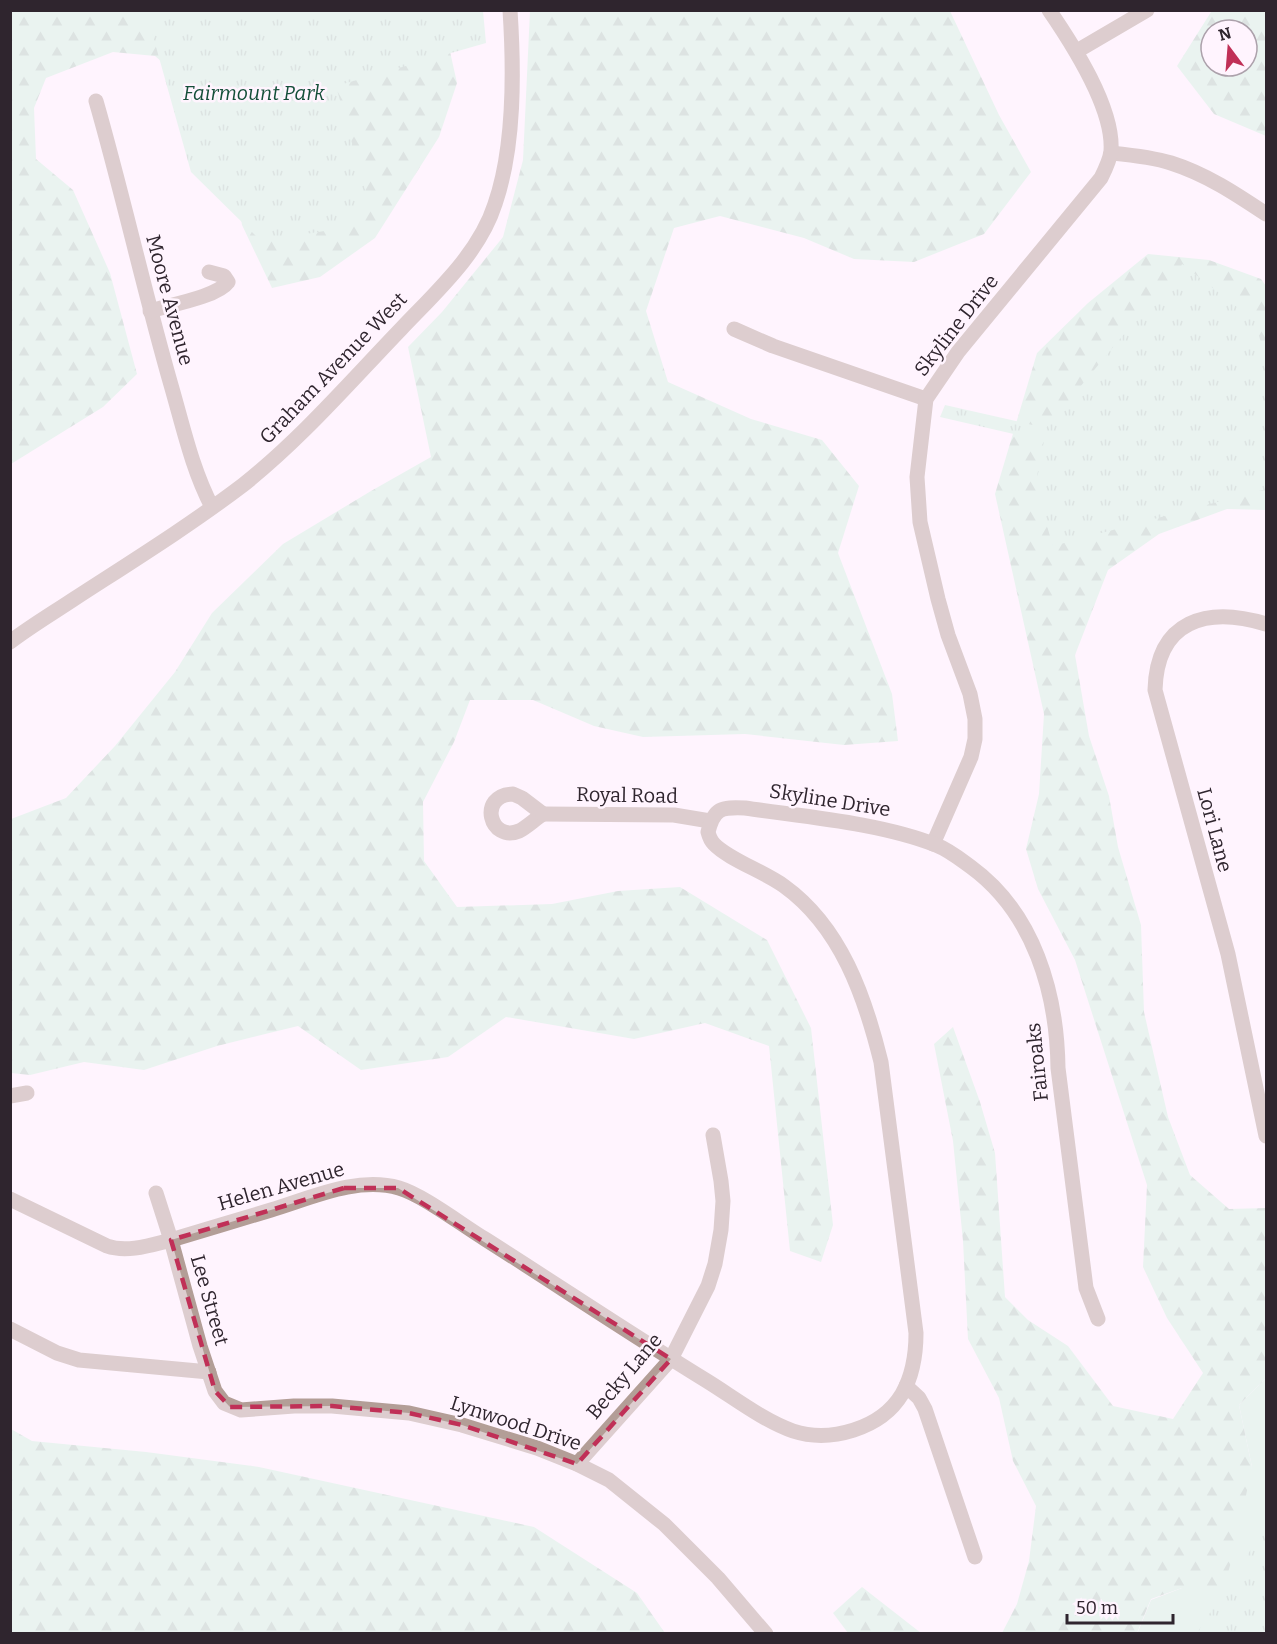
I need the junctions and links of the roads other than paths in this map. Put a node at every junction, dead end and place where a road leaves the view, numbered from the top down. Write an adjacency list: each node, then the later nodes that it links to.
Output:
1 (510, 10): 12 (street, Graham Avenue West)
2 (1049, 10): 4 (street, Skyline Drive)
3 (1147, 10): 4 (street)
4 (1077, 51): 6 (street, Skyline Drive)
5 (96, 100): 9 (street, Moore Avenue)
6 (1111, 153): 7 (street); 11 (street, Skyline Drive)
7 (1266, 214)
8 (209, 272): 9 (street)
9 (150, 311): 12 (street, Moore Avenue)
10 (734, 329): 11 (street)
11 (926, 399): 17 (street, Skyline Drive)
12 (212, 507): 14 (street, Graham Avenue West)
13 (1266, 624): 21 (street, Lori Lane)
14 (10, 642)
15 (543, 814): 16 (street, Royal Road)
16 (710, 821): 17 (street, Skyline Drive); 29 (street)
17 (933, 844): 25 (street, Fairoaks)
18 (27, 1093): 19 (street)
19 (10, 1096)
20 (713, 1135): 27 (street, Becky Lane)
21 (1266, 1136)
22 (156, 1193): 24 (street, Lee Street)
23 (10, 1199): 24 (street, Helen Avenue)
24 (171, 1240): 27 (street, Helen Avenue); 28 (street, Lee Street)
25 (1098, 1319)
26 (10, 1329): 28 (street)
27 (671, 1359): 29 (street); 30 (street, Becky Lane)
28 (208, 1372): 30 (street, Lynwood Drive)
29 (906, 1386): 31 (street)
30 (577, 1464): 32 (street, Lynwood Drive)
31 (975, 1557)
32 (766, 1634)

